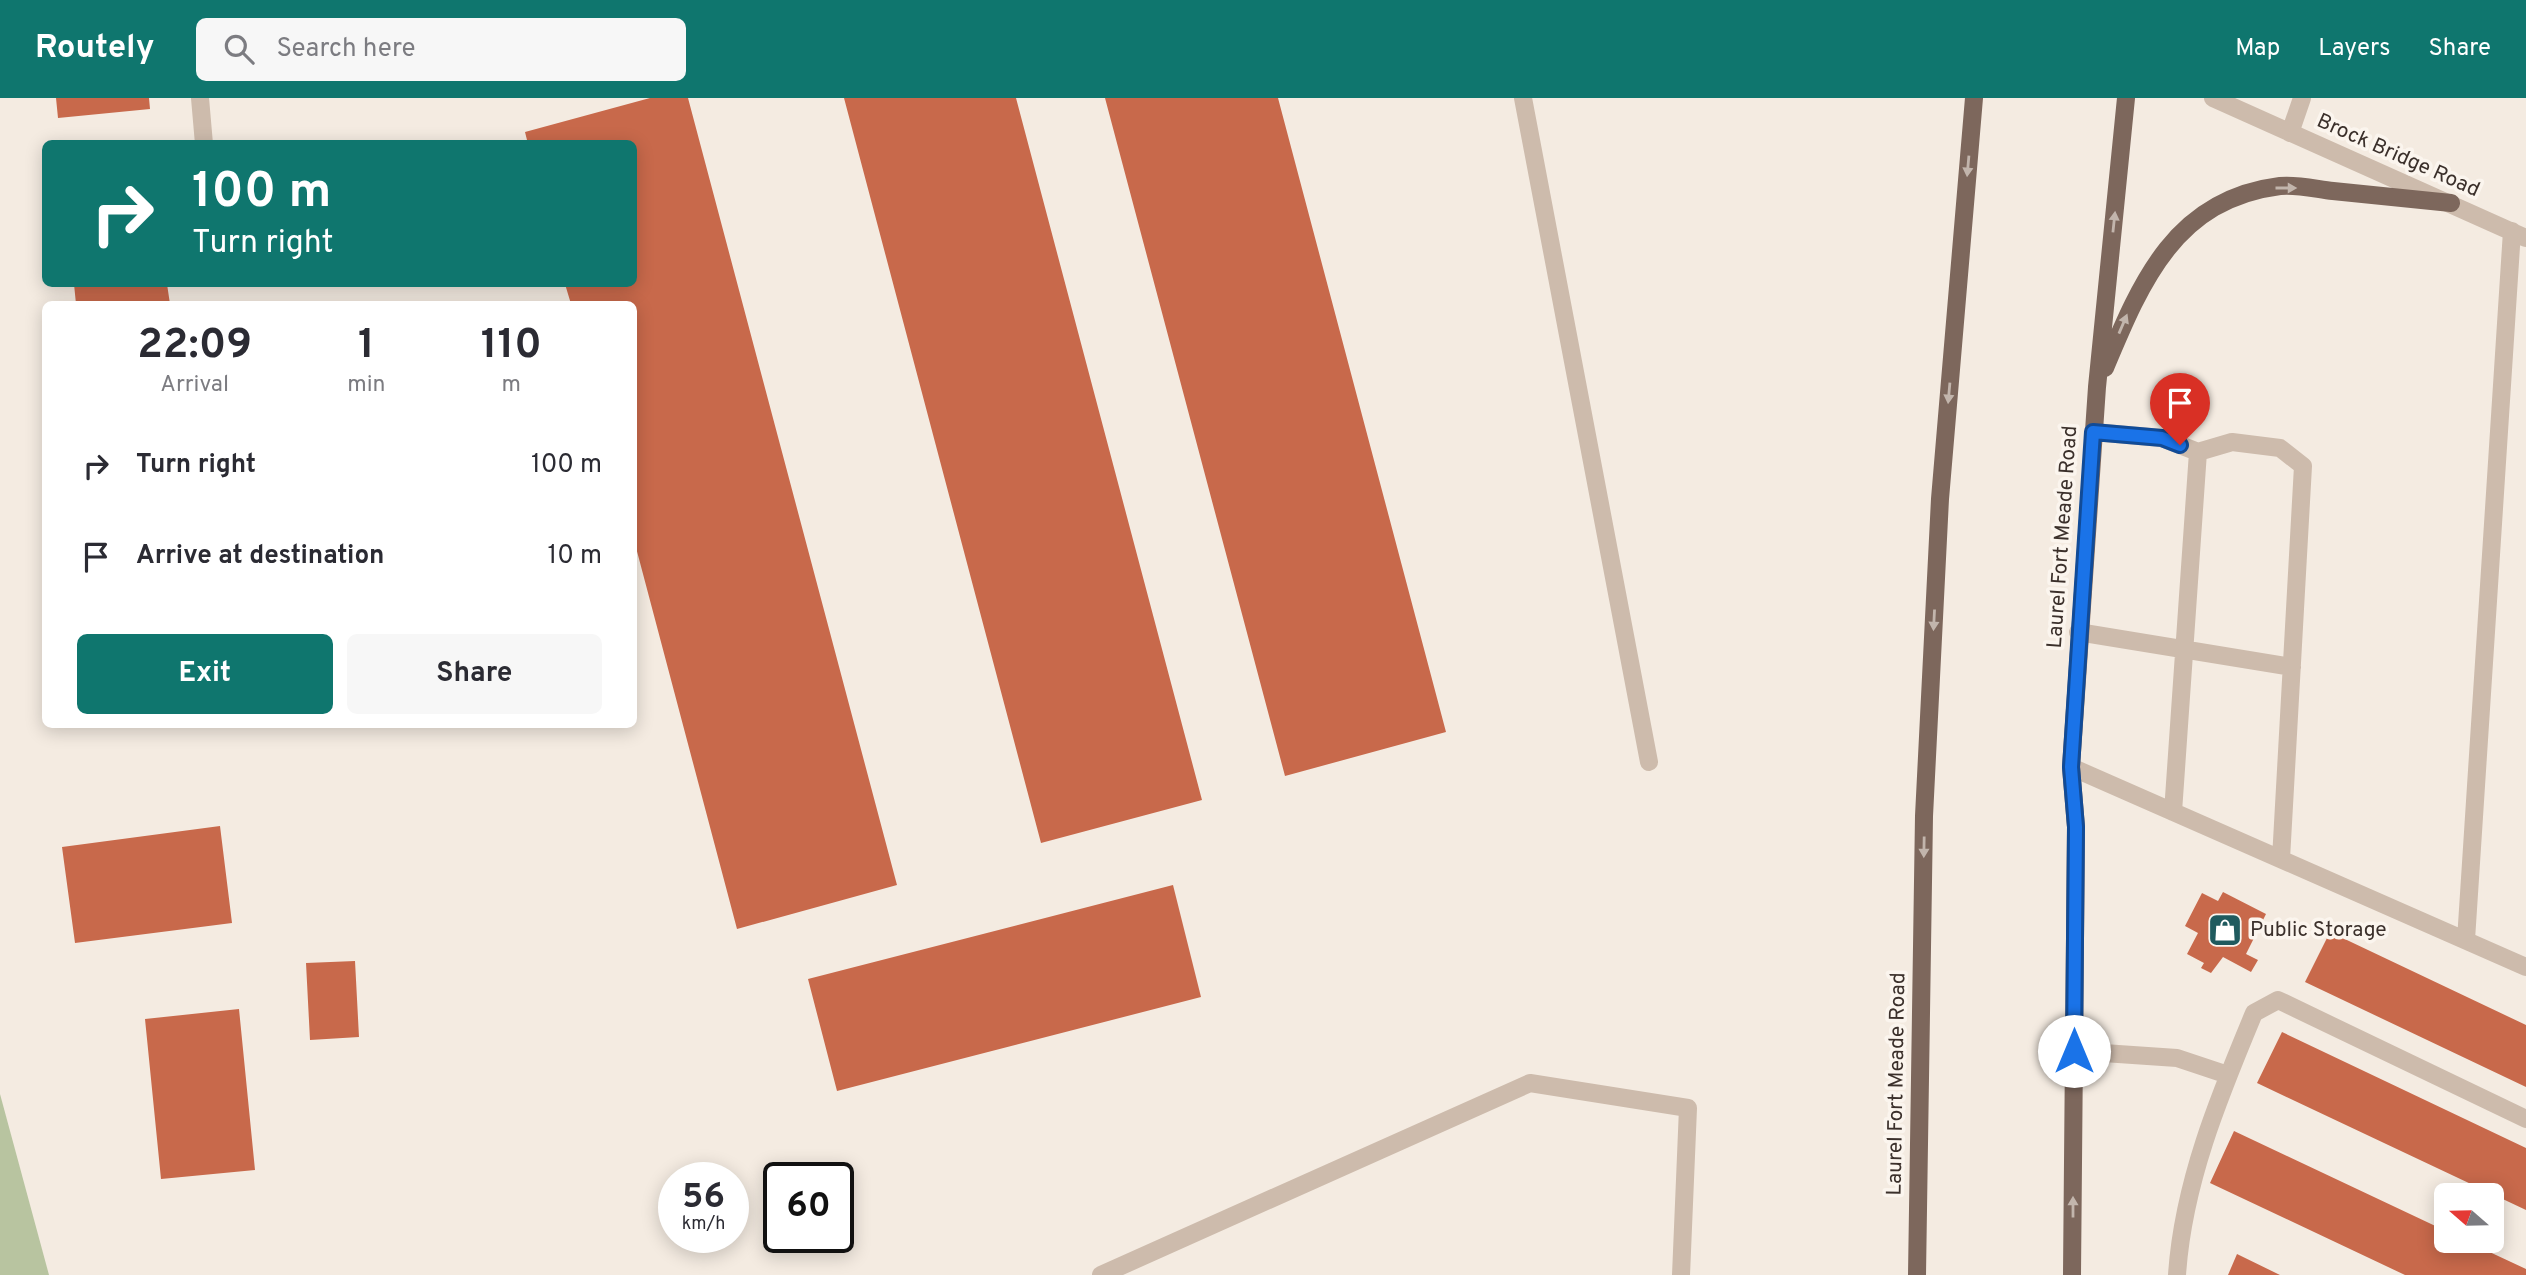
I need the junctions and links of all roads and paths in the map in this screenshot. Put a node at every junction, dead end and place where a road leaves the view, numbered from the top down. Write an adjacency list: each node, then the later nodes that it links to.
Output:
1 (200, 98): 8 (street)
2 (1523, 98): 17 (street)
3 (1974, 98): 28 (main road, Laurel Fort Meade Road, one-way to 28)
4 (2126, 98): 11 (main road, Laurel Fort Meade Road, one-way to 4)
5 (2213, 98): 7 (street, Brock Bridge Road)
6 (2302, 98): 7 (street)
7 (2290, 133): 9 (street, Brock Bridge Road)
8 (204, 140)
9 (2451, 203): 10 (street, Brock Bridge Road); 11 (main road, one-way to 9)
10 (2519, 235): 21 (street)
11 (2097, 387): 12 (main road, Laurel Fort Meade Road)
12 (2093, 432): 13 (street); 14 (main road, Laurel Fort Meade Road)
13 (2198, 452): 15 (street); 16 (street)
14 (2078, 632): 15 (street); 18 (main road, Laurel Fort Meade Road)
15 (2184, 649): 16 (street); 19 (street)
16 (2292, 667): 20 (street)
17 (1649, 762)
18 (2071, 767): 19 (street); 23 (main road, Laurel Fort Meade Road)
19 (2174, 812): 20 (street)
20 (2281, 859): 21 (street)
21 (2466, 940): 22 (street)
22 (2526, 967)
23 (2074, 1051): 24 (street); 29 (main road, Laurel Fort Meade Road, one-way to 23)
24 (2228, 1075): 25 (street); 30 (street)
25 (2526, 1119)
26 (1101, 1275): 27 (street)
27 (1681, 1275)
28 (1917, 1275)
29 (2073, 1275)
30 (2177, 1275)

